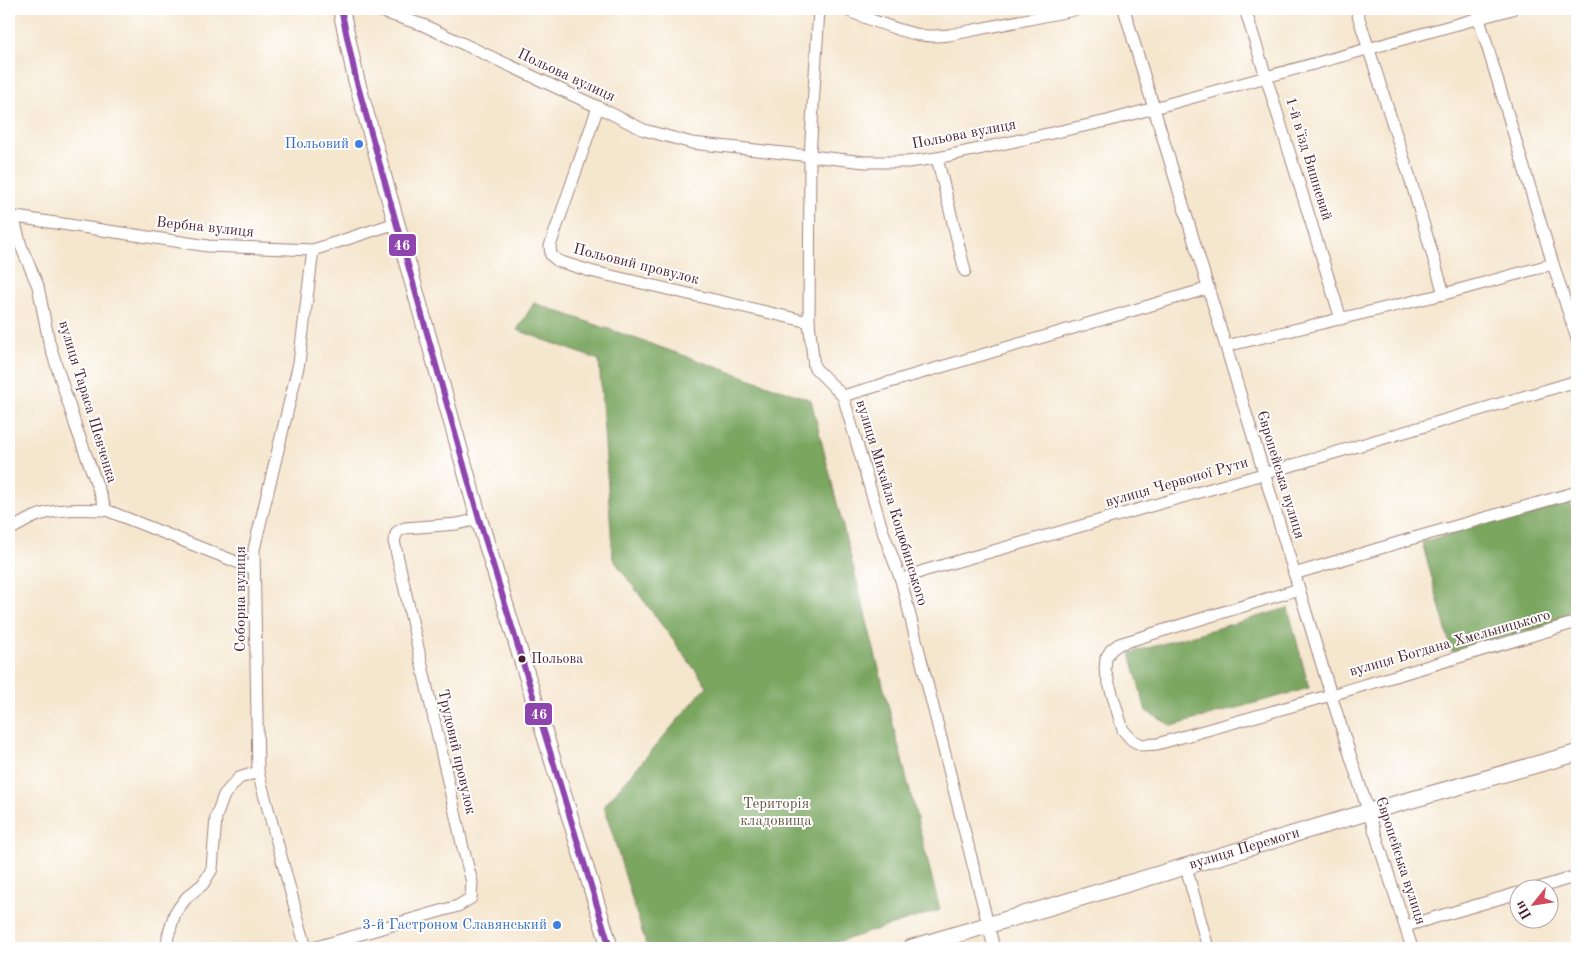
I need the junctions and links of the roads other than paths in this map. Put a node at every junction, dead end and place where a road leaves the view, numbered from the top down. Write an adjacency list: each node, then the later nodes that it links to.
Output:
1 (341, 9): 18 (street)
2 (374, 9): 13 (street, Польова вулиця)
3 (819, 9): 15 (street, вулиця Михайла Коцюбинського)
4 (843, 9): 5 (street)
5 (1079, 9)
6 (1124, 9): 14 (street, Європейська вулиця)
7 (1245, 9): 12 (street, 1-й в'їзд Вишневий)
8 (1356, 9): 11 (street)
9 (1512, 9): 10 (street, Польова вулиця)
10 (1477, 14): 11 (street, Польова вулиця); 20 (street)
11 (1368, 49): 12 (street, Польова вулиця); 23 (street)
12 (1266, 77): 14 (street, Польова вулиця); 24 (street, 1-й в'їзд Вишневий)
13 (598, 107): 15 (street, Польова вулиця); 25 (street, Польовий провулок)
14 (1153, 108): 16 (street, Польова вулиця); 22 (street, Європейська вулиця)
15 (810, 156): 16 (street, Польова вулиця); 25 (street, вулиця Михайла Коцюбинського)
16 (936, 158): 21 (street)
17 (11, 216): 19 (street, Вербна вулиця); 32 (street, вулиця Тараса Шевченка)
18 (396, 223): 19 (street, Вербна вулиця); 33 (street)
19 (313, 250): 35 (street, Соборна вулиця)
20 (1553, 264): 23 (street); 26 (street)
21 (965, 271)
22 (1209, 288): 27 (street, Європейська вулиця); 29 (street)
23 (1444, 294): 24 (street)
24 (1341, 319): 27 (street)
25 (809, 322): 29 (street, вулиця Михайла Коцюбинського)
26 (1577, 339)
27 (1226, 346): 30 (street, Європейська вулиця)
28 (1577, 381): 30 (street, вулиця Червоної Рути)
29 (843, 396): 37 (street, вулиця Михайла Коцюбинського)
30 (1264, 474): 36 (street, Європейська вулиця); 37 (street, вулиця Червоної Рути)
31 (1577, 492): 36 (street)
32 (106, 510): 34 (street); 35 (street)
33 (479, 519): 52 (street, Трудовий провулок); 53 (street)
34 (9, 530)
35 (254, 569): 42 (street, Соборна вулиця)
36 (1294, 574): 38 (street, Європейська вулиця)
37 (901, 580): 48 (street, вулиця Михайла Коцюбинського)
38 (1299, 589): 40 (street, Європейська вулиця); 40 (street, вулиця Богдана Хмельницького)
39 (1577, 622): 40 (street, вулиця Богдана Хмельницького)
40 (1331, 695): 43 (street, Європейська вулиця)
41 (1577, 753): 43 (street, вулиця Перемоги)
42 (258, 772): 50 (street); 51 (street, Соборна вулиця)
43 (1368, 812): 44 (street, вулиця Перемоги); 49 (street, Європейська вулиця)
44 (1186, 867): 48 (street, вулиця Перемоги); 56 (street)
45 (1577, 876): 46 (street)
46 (1558, 882)
47 (1508, 896): 49 (street)
48 (988, 926): 54 (street, вулиця Перемоги); 55 (street, вулиця Михайла Коцюбинського)
49 (1406, 926): 57 (street, Європейська вулиця)
50 (167, 948)
51 (306, 948)
52 (313, 948)
53 (610, 948)
54 (911, 948)
55 (994, 948)
56 (1208, 948)
57 (1412, 948)

